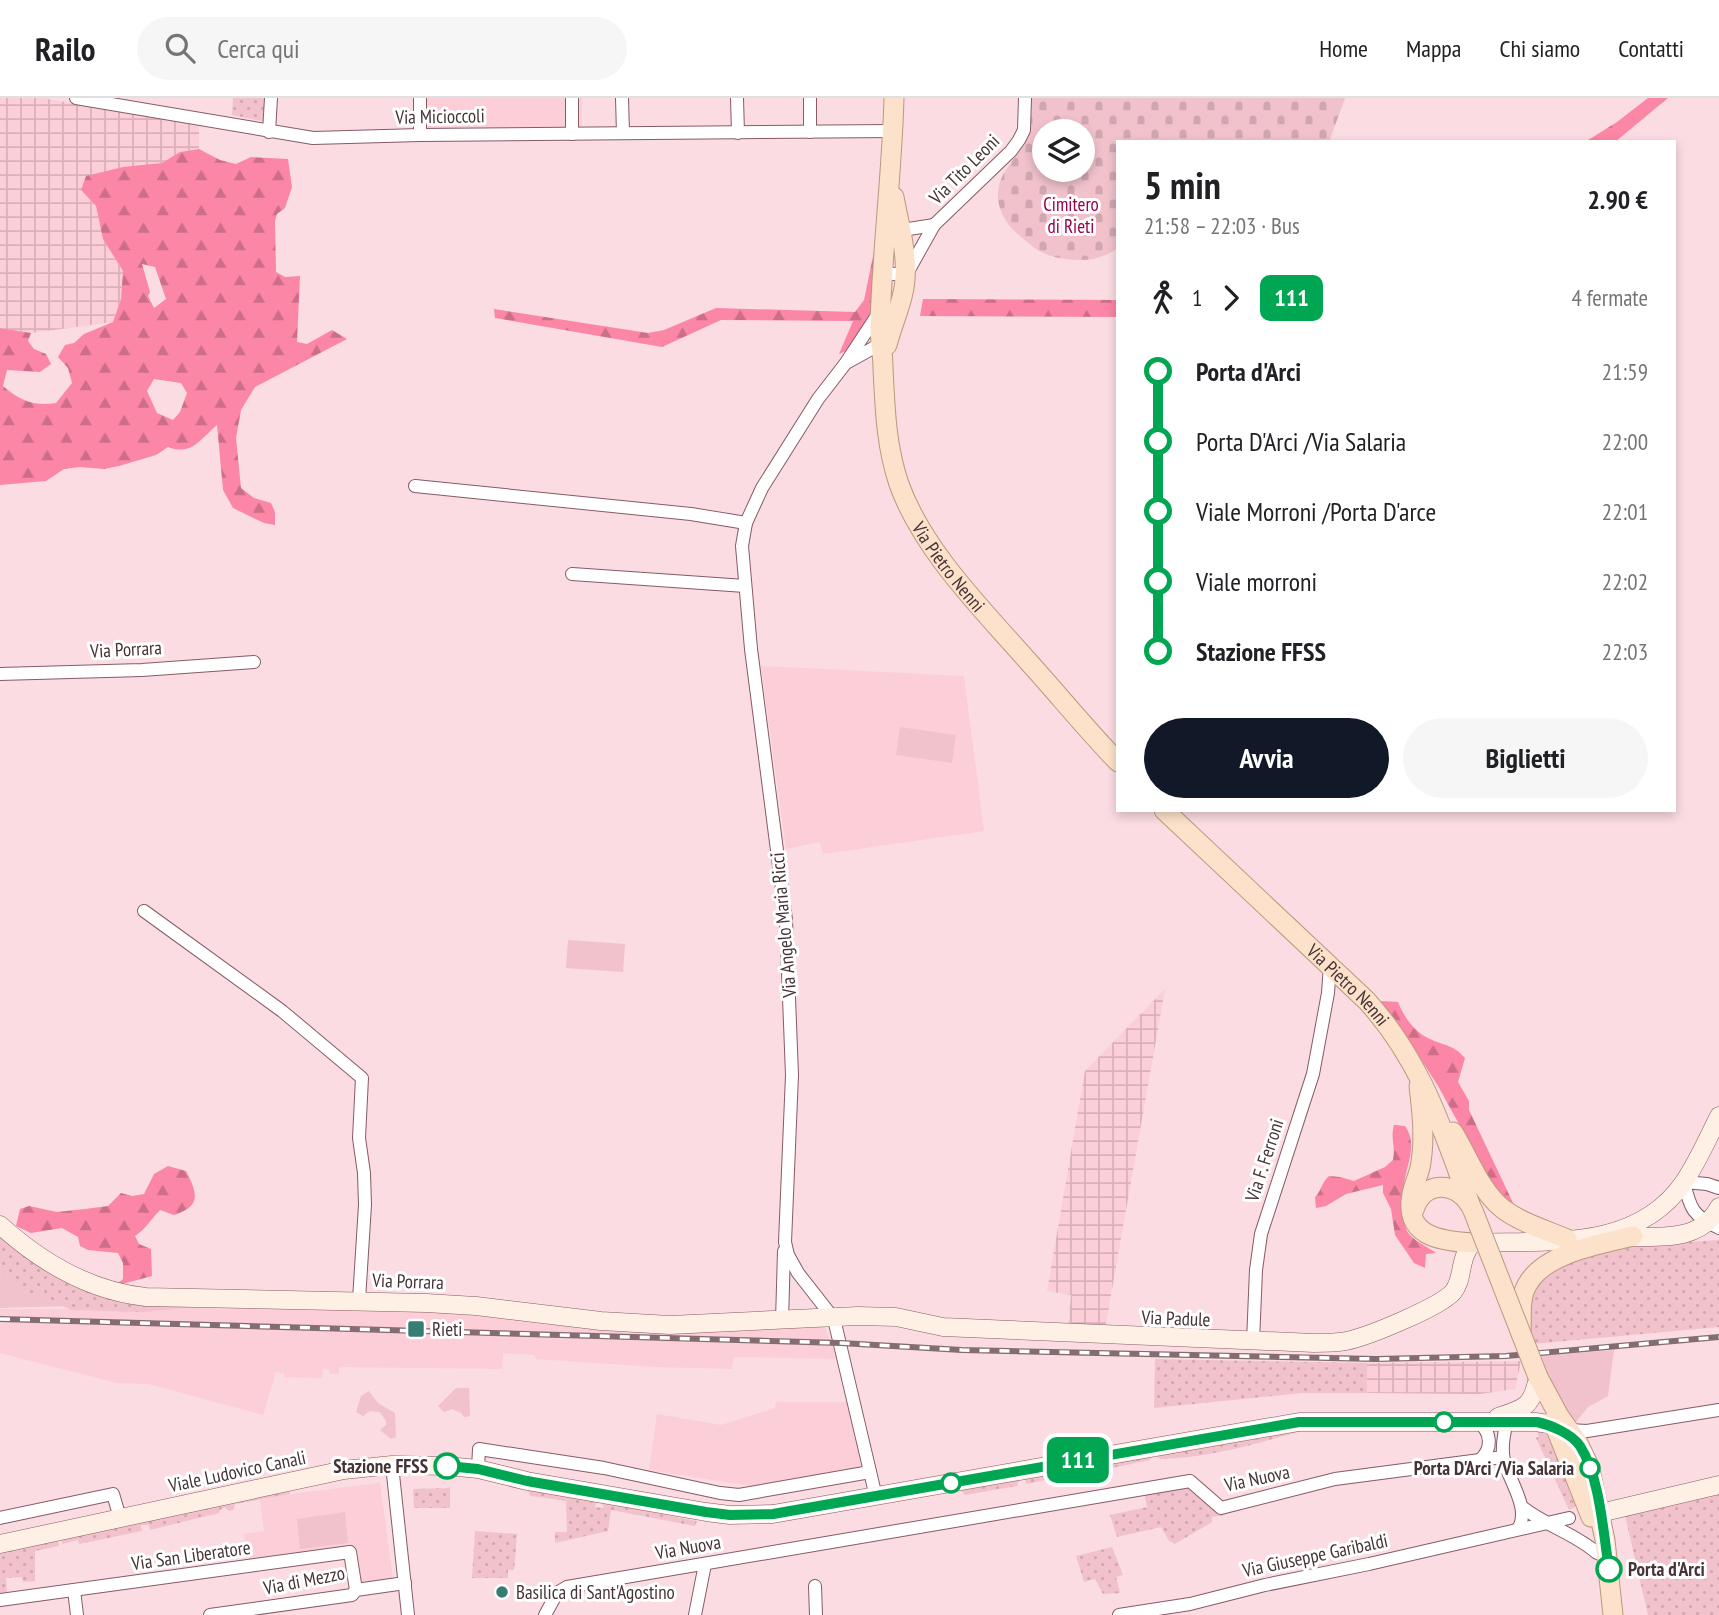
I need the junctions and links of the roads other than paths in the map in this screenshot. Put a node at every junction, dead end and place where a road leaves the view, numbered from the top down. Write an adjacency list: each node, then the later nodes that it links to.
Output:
1 (76, 98): 11 (street, Via Micioccoli)
2 (271, 98): 11 (street)
3 (421, 98): 16 (street)
4 (572, 98): 14 (street)
5 (622, 98): 15 (street)
6 (737, 98): 13 (street)
7 (810, 98): 12 (street)
8 (894, 98): 10 (main road, Via Angelo Maria Ricci)
9 (1025, 98): 17 (street, Via Tito Leoni)
10 (893, 131): 12 (street, Via Micioccoli); 18 (main road, Via Angelo Maria Ricci)
11 (269, 132): 16 (street, Via Micioccoli)
12 (810, 132): 13 (street, Via Micioccoli)
13 (738, 133): 15 (street, Via Micioccoli)
14 (572, 134): 15 (street, Via Micioccoli); 16 (street, Via Micioccoli)
15 (622, 134)
16 (420, 135)
17 (934, 225): 18 (street, Via Tito Leoni); 20 (street, Via Tito Leoni)
18 (893, 232): 19 (main road, Via Angelo Maria Ricci); 20 (main road, Via Angelo Maria Ricci)
19 (883, 273): 20 (street); 22 (main road, Via Angelo Maria Ricci)
20 (906, 275): 21 (main road, Via Angelo Maria Ricci)
21 (903, 296): 22 (street); 23 (main road, Via Angelo Maria Ricci)
22 (881, 300): 23 (main road, Via Angelo Maria Ricci); 25 (street, Via Angelo Maria Ricci)
23 (885, 341): 24 (street, Via Angelo Maria Ricci); 26 (main road, Via Angelo Maria Ricci)
24 (858, 357): 25 (street, Via Angelo Maria Ricci); 26 (street)
25 (845, 364): 28 (street, Via Angelo Maria Ricci)
26 (883, 365): 33 (main road, Via Pietro Nenni)
27 (415, 486): 28 (street)
28 (746, 523): 30 (street, Via Angelo Maria Ricci)
29 (572, 574): 30 (street)
30 (745, 586): 53 (street, Via Angelo Maria Ricci)
31 (254, 662): 32 (street, Via Porrara)
32 (0, 674)
33 (1116, 760)
34 (1166, 812): 36 (main road, Via Pietro Nenni)
35 (144, 911): 54 (street)
36 (1330, 965): 37 (main road, Via Pietro Nenni); 38 (street, Via F. Ferroni)
37 (1354, 988): 38 (street); 39 (main road, Via Pietro Nenni)
38 (1328, 993): 58 (street, Via F. Ferroni)
39 (1418, 1072): 40 (main road, Via Pietro Nenni); 46 (main road)
40 (1434, 1105): 44 (main road, Via Pietro Nenni); 52 (main road)
41 (1719, 1119): 42 (street)
42 (1684, 1182): 43 (street); 48 (street); 51 (street)
43 (1719, 1188)
44 (1470, 1204): 46 (main road); 49 (main road)
45 (1719, 1208): 48 (street)
46 (1413, 1214): 49 (main road)
47 (0, 1225): 54 (street, Via Porrara)
48 (1715, 1228): 50 (street)
49 (1475, 1234): 52 (street); 57 (main road, bridge); 58 (street, Via Padule)
50 (1633, 1236): 51 (street); 57 (main road)
51 (1595, 1238): 52 (street)
52 (1567, 1239)
53 (785, 1242): 55 (street, Via Angelo Maria Ricci); 56 (street)
54 (359, 1300): 56 (street, Via Porrara)
55 (834, 1319): 56 (street, Via Porrara); 58 (street, Via Padule); 70 (street, Via Angelo Maria Ricci)
56 (782, 1321)
57 (1521, 1333): 59 (main road, bridge)
58 (1253, 1342)
59 (1538, 1377): 61 (street); 64 (main road); 64 (main road)
60 (1719, 1410): 63 (street)
61 (1482, 1421): 62 (street, Viale Ludovico Canali); 66 (street); 75 (street, Viale Ludovico Canali)
62 (1507, 1421): 64 (street, Viale Ludovico Canali); 65 (street)
63 (1599, 1428): 64 (street); 64 (street)
64 (1562, 1430): 71 (main road); 83 (main road)
65 (1503, 1457): 66 (street, Via Nuova); 77 (street)
66 (1480, 1460): 90 (street, Via Nuova)
67 (392, 1465): 69 (street, Viale Ludovico Canali); 82 (street, Viale Ludovico Canali); 91 (street)
68 (604, 1468): 69 (street); 73 (street); 74 (street)
69 (478, 1469): 74 (street, Viale Ludovico Canali)
70 (870, 1472): 73 (street); 75 (street, Via Angelo Maria Ricci)
71 (1593, 1480): 78 (street); 83 (main road)
72 (1719, 1485): 78 (street)
73 (720, 1493): 80 (street)
74 (600, 1494): 80 (street, Viale Ludovico Canali)
75 (876, 1497): 80 (street, Viale Ludovico Canali)
76 (72, 1503): 79 (street); 82 (street); 85 (street)
77 (1522, 1507): 84 (street); 86 (street)
78 (1624, 1507): 83 (street)
79 (30, 1512): 81 (street); 87 (street)
80 (715, 1513)
81 (0, 1518)
82 (120, 1518): 85 (street, Viale Ludovico Canali)
83 (1587, 1518): 84 (street, Via Giuseppe Garibaldi); 89 (main road); 97 (main road)
84 (1544, 1523): 86 (street, Via Giuseppe Garibaldi); 89 (street)
85 (78, 1527): 87 (street, Viale Ludovico Canali)
86 (1518, 1529): 103 (street, Via Giuseppe Garibaldi)
87 (36, 1536): 88 (street, Viale Ludovico Canali)
88 (0, 1544)
89 (1598, 1553): 97 (main road)
90 (705, 1564): 96 (street); 101 (street, Via Nuova)
91 (405, 1583): 94 (street, Via di Mezzo); 100 (street)
92 (815, 1586): 102 (street)
93 (74, 1590): 94 (street, Via San Liberatore); 95 (street, Via San Liberatore); 98 (street)
94 (356, 1590): 99 (street, Via di Mezzo)
95 (0, 1600)
96 (696, 1611)
97 (1613, 1611)
98 (77, 1615)
99 (211, 1615)
100 (408, 1615)
101 (545, 1615)
102 (816, 1615)
103 (1119, 1615)

